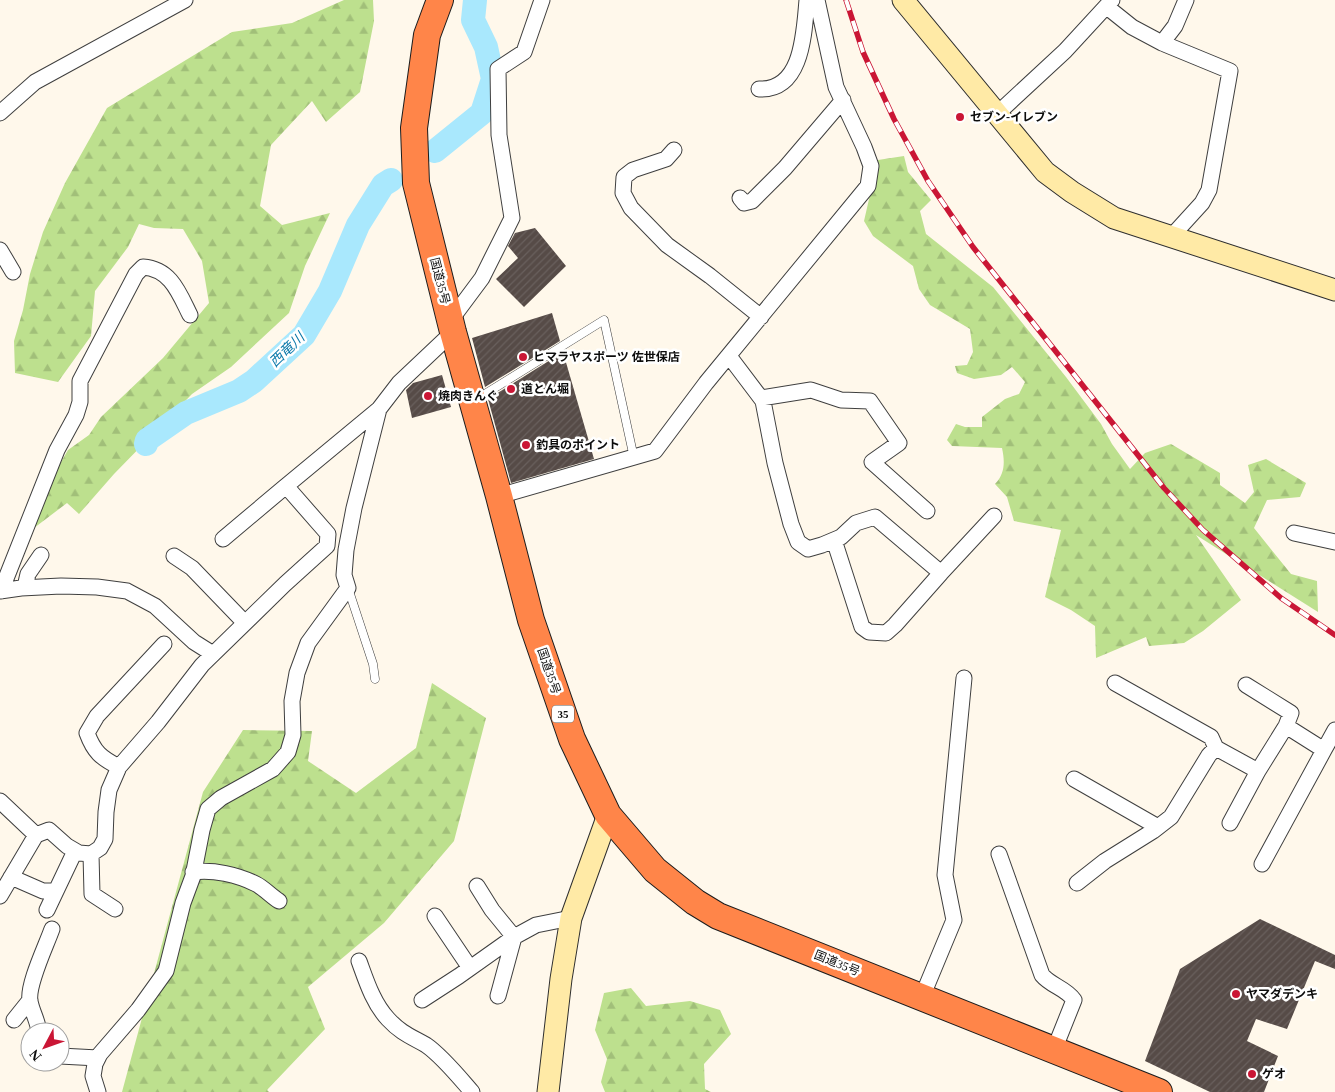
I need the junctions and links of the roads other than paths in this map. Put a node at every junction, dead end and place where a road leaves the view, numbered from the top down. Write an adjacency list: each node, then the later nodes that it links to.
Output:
1 (440, 0): 22 (highway, 国道35号 / 35)
2 (542, 0): 22 (street)
3 (806, 0): 10 (street)
4 (817, 0): 11 (street)
5 (903, 0): 13 (street)
6 (1186, 0): 9 (street)
7 (179, 1): 12 (street)
8 (1109, 3): 9 (street); 13 (street)
9 (1162, 43): 16 (street)
10 (758, 89)
11 (843, 100): 15 (street); 21 (street)
12 (0, 113)
13 (997, 114): 16 (street)
14 (674, 150): 21 (street)
15 (740, 198)
16 (1171, 237): 19 (street)
17 (0, 250): 18 (street)
18 (13, 272)
19 (1335, 290)
20 (190, 315): 41 (street)
21 (761, 317): 23 (street)
22 (451, 326): 25 (highway, 国道35号 / 35); 26 (street)
23 (729, 356): 24 (street); 27 (street)
24 (761, 398): 30 (street); 34 (street)
25 (473, 402): 27 (lane); 29 (highway, 国道35号 / 35)
26 (379, 409): 28 (street); 40 (street)
27 (634, 458): 29 (street)
28 (286, 486): 33 (street); 42 (street)
29 (499, 496): 57 (highway, 国道35号 / 35)
30 (927, 511)
31 (994, 516): 38 (street)
32 (1294, 534): 35 (street)
33 (222, 539)
34 (834, 540): 38 (street); 38 (street)
35 (1335, 542)
36 (41, 555): 39 (street)
37 (174, 556): 42 (street)
38 (941, 573)
39 (25, 588): 41 (street); 44 (street)
40 (348, 588): 46 (lane); 65 (street)
41 (0, 591)
42 (245, 623): 44 (street)
43 (164, 644): 53 (street)
44 (213, 654): 53 (street)
45 (964, 678): 81 (street)
46 (374, 679)
47 (1114, 683): 51 (street)
48 (1246, 685): 49 (street)
49 (1286, 726): 52 (street); 54 (street)
50 (1335, 730): 52 (street)
51 (1216, 748): 54 (street); 59 (street)
52 (1324, 750): 64 (street)
53 (119, 767): 62 (street)
54 (1258, 771): 58 (street)
55 (1074, 779): 59 (street)
56 (0, 801): 60 (street)
57 (608, 815): 75 (street); 81 (highway, 国道35号 / 35)
58 (1230, 823)
59 (1158, 827): 67 (street)
60 (36, 835): 61 (street); 66 (street)
61 (74, 851): 62 (street); 69 (street)
62 (90, 854): 72 (street)
63 (999, 854): 86 (street)
64 (1262, 864)
65 (193, 872): 71 (street); 88 (street)
66 (11, 877): 69 (street); 70 (street)
67 (1077, 883)
68 (477, 886): 77 (street)
69 (56, 891): 73 (street)
70 (0, 896)
71 (279, 901)
72 (114, 909)
73 (47, 910)
74 (435, 916): 79 (street)
75 (571, 918): 77 (street); 91 (street)
76 (52, 929): 82 (street)
77 (514, 937): 79 (street); 80 (street)
78 (358, 960): 90 (street)
79 (470, 968): 83 (street)
80 (498, 996)
81 (922, 997): 86 (highway, 国道35号 / 35)
82 (30, 1000): 84 (street); 85 (street)
83 (422, 1000)
84 (14, 1020)
85 (37, 1022)
86 (1054, 1050): 92 (highway, 国道35号 / 35)
87 (70, 1057): 88 (street)
88 (98, 1058): 89 (street)
89 (98, 1092)
90 (472, 1092)
91 (548, 1092)
92 (1160, 1092)

